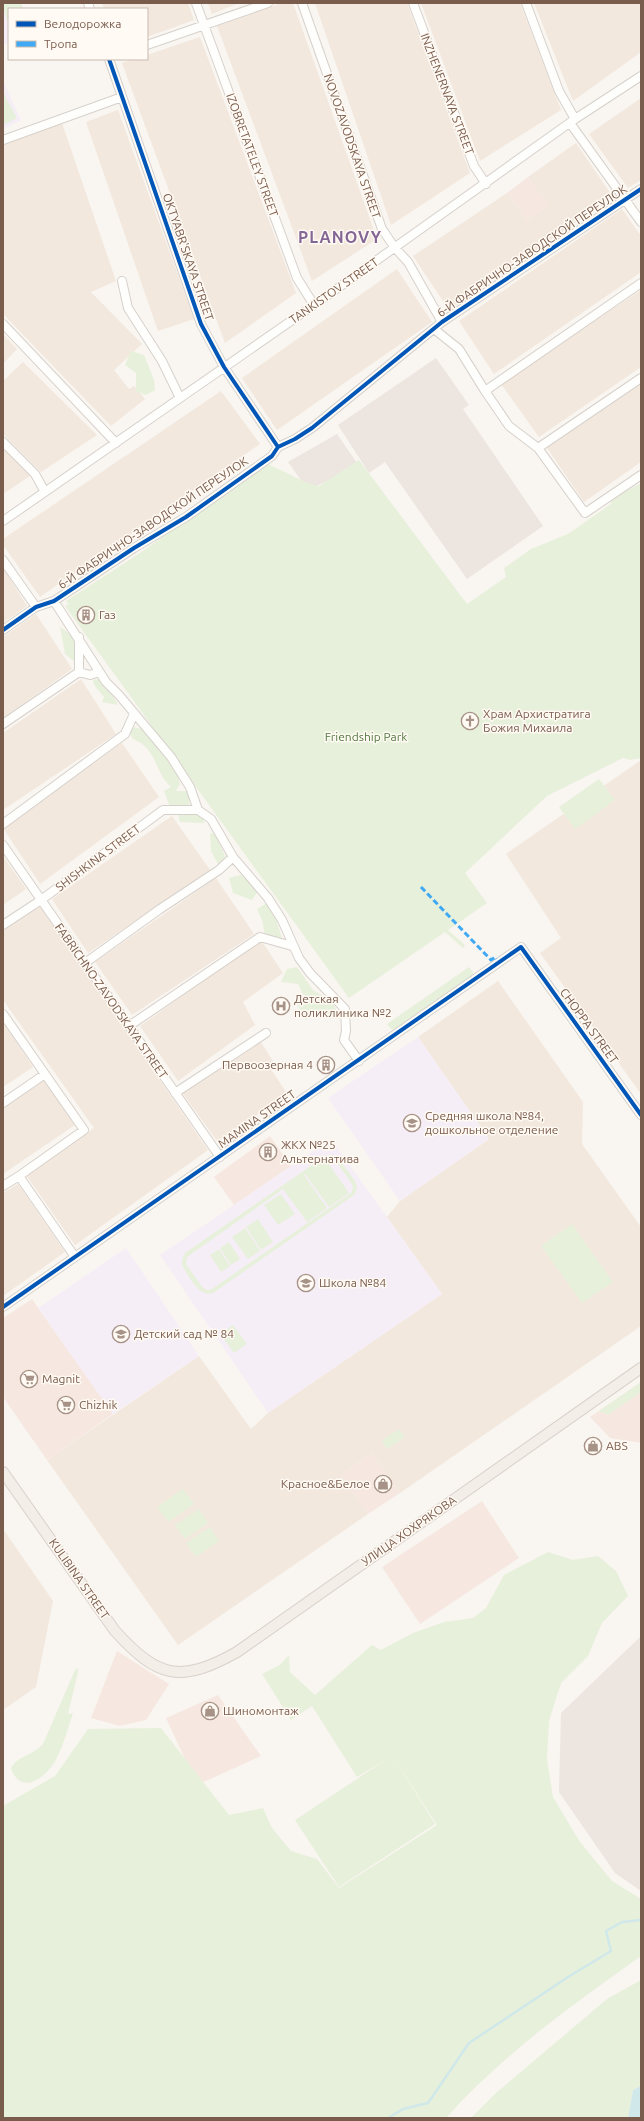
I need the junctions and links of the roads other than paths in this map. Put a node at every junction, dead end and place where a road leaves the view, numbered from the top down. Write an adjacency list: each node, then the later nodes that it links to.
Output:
1 (196, 3): 6 (street, IZOBRETATELEY STREET)
2 (268, 3): 6 (street)
3 (302, 3): 17 (street, NOVOZAVODSKAYA STREET)
4 (413, 3): 13 (street, INZHENERNAYA STREET)
5 (526, 3): 11 (street)
6 (204, 26): 7 (street); 20 (street, IZOBRETATELEY STREET)
7 (148, 45)
8 (109, 60): 10 (street, OKTYABR'SKAYA STREET)
9 (641, 76): 11 (street, TANKISTOV STREET)
10 (122, 97): 12 (street); 24 (street, OKTYABR'SKAYA STREET)
11 (573, 121): 13 (street, TANKISTOV STREET); 15 (street)
12 (3, 140)
13 (486, 184): 17 (street, TANKISTOV STREET)
14 (641, 189): 15 (street, 6-Й ФАБРИЧНО-ЗАВОДСКОЙ ПЕРЕУЛОК)
15 (625, 200): 16 (street); 21 (street, 6-Й ФАБРИЧНО-ЗАВОДСКОЙ ПЕРЕУЛОК)
16 (641, 222)
17 (395, 248): 20 (street, TANKISTOV STREET); 21 (street, NOVOZAVODSKAYA STREET)
18 (122, 281): 27 (street)
19 (641, 283): 26 (street)
20 (314, 305): 24 (street, TANKISTOV STREET)
21 (442, 322): 23 (street, 6-Й ФАБРИЧНО-ЗАВОДСКОЙ ПЕРЕУЛОК)
22 (3, 324): 29 (street)
23 (434, 330): 26 (street); 30 (street, 6-Й ФАБРИЧНО-ЗАВОДСКОЙ ПЕРЕУЛОК)
24 (224, 367): 27 (street, TANKISTOV STREET); 30 (street, OKTYABR'SKAYA STREET)
25 (641, 378): 31 (street)
26 (484, 391): 31 (street)
27 (180, 398): 29 (street, TANKISTOV STREET)
28 (3, 442): 33 (street)
29 (116, 443): 33 (street, TANKISTOV STREET)
30 (278, 447): 36 (street, 6-Й ФАБРИЧНО-ЗАВОДСКОЙ ПЕРЕУЛОК)
31 (538, 448): 32 (street)
32 (641, 475)
33 (45, 492): 34 (street, TANKISTOV STREET)
34 (3, 521)
35 (3, 560): 37 (street)
36 (54, 601): 37 (street, 6-Й ФАБРИЧНО-ЗАВОДСКОЙ ПЕРЕУЛОК); 39 (street)
37 (36, 607): 38 (street, 6-Й ФАБРИЧНО-ЗАВОДСКОЙ ПЕРЕУЛОК)
38 (3, 630)
39 (79, 637): 40 (street); 41 (street)
40 (79, 672): 41 (street); 43 (street)
41 (99, 672): 42 (street)
42 (134, 714): 44 (street); 45 (street)
43 (3, 724)
44 (198, 810): 47 (street); 48 (street, SHISHKINA STREET)
45 (3, 824)
46 (3, 845): 48 (street, FABRICHNO-ZAVODSKAYA STREET)
47 (233, 857): 50 (street); 52 (street)
48 (41, 900): 49 (street, SHISHKINA STREET); 52 (street, FABRICHNO-ZAVODSKAYA STREET)
49 (3, 925)
50 (292, 946): 54 (street); 56 (street)
51 (521, 947): 56 (street, MAMINA STREET); 60 (street, CHOPPA STREET)
52 (85, 963): 54 (street, FABRICHNO-ZAVODSKAYA STREET)
53 (3, 1014): 57 (street)
54 (129, 1026): 58 (street, FABRICHNO-ZAVODSKAYA STREET)
55 (266, 1034): 58 (street)
56 (359, 1061): 61 (street, MAMINA STREET)
57 (45, 1074): 59 (street); 62 (street)
58 (175, 1093): 61 (street, FABRICHNO-ZAVODSKAYA STREET)
59 (3, 1103)
60 (641, 1115)
61 (220, 1157): 64 (street, MAMINA STREET)
62 (19, 1176): 63 (street); 64 (street)
63 (3, 1186)
64 (75, 1257): 65 (street, MAMINA STREET)
65 (3, 1307)
66 (641, 1368): 68 (main road, УЛИЦА ХОХРЯКОВА)
67 (3, 1472): 68 (main road, KULIBINA STREET)
68 (168, 1672)

